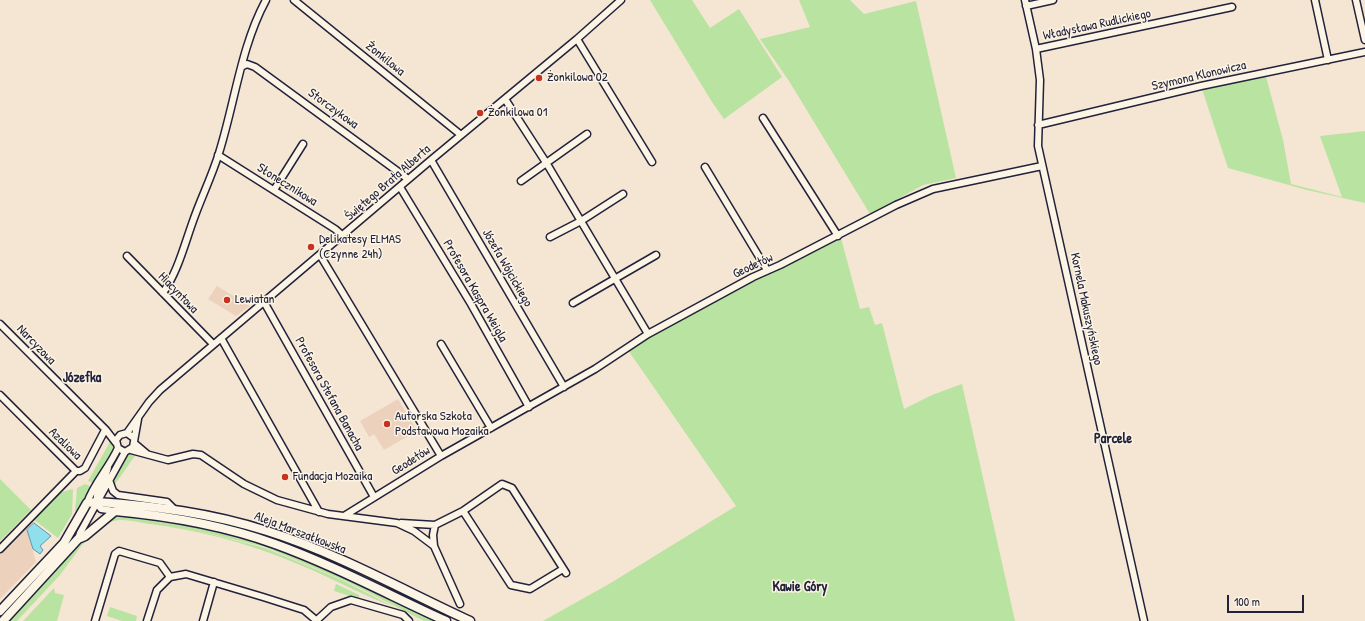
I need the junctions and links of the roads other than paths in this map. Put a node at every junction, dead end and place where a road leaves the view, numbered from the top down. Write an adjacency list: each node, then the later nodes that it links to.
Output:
1 (266, 0): 14 (street)
2 (294, 0): 19 (street, Żonkilowa)
3 (621, 0): 9 (street, Świętego Brata Alberta)
4 (1053, 0): 7 (street)
5 (1315, 0): 13 (street)
6 (1356, 0): 10 (street)
7 (1025, 3): 11 (street, Kornela Makuszyńskiego)
8 (1232, 7): 11 (street, Władysława Rudlickiego)
9 (577, 39): 15 (street, Świętego Brata Alberta); 23 (street)
10 (1365, 40)
11 (1036, 49): 17 (street, Kornela Makuszyńskiego)
12 (1365, 52): 13 (street, Szymona Klonowicza)
13 (1328, 60): 17 (street, Szymona Klonowicza)
14 (242, 66): 21 (street); 27 (street, Storczykowa)
15 (505, 99): 19 (street, Świętego Brata Alberta); 24 (street)
16 (763, 118): 34 (street)
17 (1038, 125): 25 (street, Kornela Makuszyńskiego)
18 (587, 134): 24 (street)
19 (462, 135): 22 (street, Świętego Brata Alberta)
20 (303, 144): 30 (street)
21 (218, 155): 30 (street, Słonecznikowa); 41 (street)
22 (431, 160): 27 (street, Świętego Brata Alberta); 49 (street, Józefa Wójcickiego)
23 (652, 162)
24 (547, 164): 28 (street); 32 (street)
25 (1042, 166): 34 (street, Geodetów); 90 (street, Kornela Makuszyńskiego)
26 (705, 167): 39 (street)
27 (408, 179): 29 (street, Świętego Brata Alberta)
28 (521, 181)
29 (400, 187): 33 (street, Świętego Brata Alberta); 51 (street, Profesora Kaspra Weigla)
30 (274, 190): 33 (street, Słonecznikowa)
31 (623, 194): 32 (street)
32 (581, 221): 35 (street); 40 (street)
33 (343, 236): 36 (street, Świętego Brata Alberta)
34 (838, 236): 39 (street, Geodetów)
35 (550, 237)
36 (320, 255): 42 (street, Świętego Brata Alberta); 61 (street)
37 (656, 255): 40 (street)
38 (127, 256): 41 (street, Hiacyntowa)
39 (767, 270): 45 (street, Geodetów)
40 (614, 278): 43 (street); 45 (street)
41 (163, 293): 47 (street, Hiacyntowa)
42 (264, 302): 46 (street, Świętego Brata Alberta); 65 (street, Profesora Stefana Banacha)
43 (573, 303)
44 (0, 324): 54 (street, Narcyzowa)
45 (648, 334): 49 (street, Geodetów)
46 (221, 338): 47 (street, Świętego Brata Alberta); 71 (street)
47 (213, 344): 52 (street, Świętego Brata Alberta)
48 (441, 344): 53 (street)
49 (564, 387): 51 (street, Geodetów)
50 (0, 395): 63 (street, Azaliowa)
51 (529, 407): 53 (street, Geodetów)
52 (138, 419): 55 (street, Świętego Brata Alberta); 57 (street, Świętego Brata Alberta)
53 (491, 428): 61 (street, Geodetów)
54 (106, 430): 56 (street, Narcyzowa); 58 (street, Narcyzowa); 63 (street, Azaliowa)
55 (127, 433): 56 (street); 57 (street)
56 (120, 435): 58 (street)
57 (134, 441): 59 (street, Świętego Brata Alberta); 60 (street)
58 (117, 446): 59 (street); 62 (street)
59 (128, 451): 60 (street); 64 (street, Świętego Brata Alberta)
60 (147, 454): 71 (street)
61 (441, 456): 65 (street, Geodetów)
62 (109, 466): 66 (street); 67 (street)
63 (76, 471): 77 (street)
64 (109, 480): 66 (street, Świętego Brata Alberta); 68 (street)
65 (374, 497): 72 (street, Geodetów)
66 (97, 502): 67 (main road, Aleja Marszałkowska); 68 (main road, Aleja Marszałkowska); 69 (street); 75 (street)
67 (87, 503): 81 (main road)
68 (173, 508): 89 (main road, Aleja Marszałkowska)
69 (115, 511): 75 (main road); 88 (main road, Aleja Marszałkowska)
70 (463, 511): 70 (street); 74 (street)
71 (319, 512): 72 (street)
72 (344, 516): 73 (street)
73 (397, 523): 74 (street); 76 (street)
74 (435, 525): 76 (street)
75 (78, 539): 82 (main road)
76 (434, 546): 80 (street)
77 (0, 549)
78 (170, 577): 79 (street); 83 (street); 84 (street)
79 (214, 582): 85 (street); 86 (street)
80 (460, 604)
81 (0, 611)
82 (3, 621)
83 (95, 621)
84 (147, 621)
85 (203, 621)
86 (317, 621): 87 (street)
87 (409, 621)
88 (446, 621)
89 (470, 621)
90 (1144, 621)

